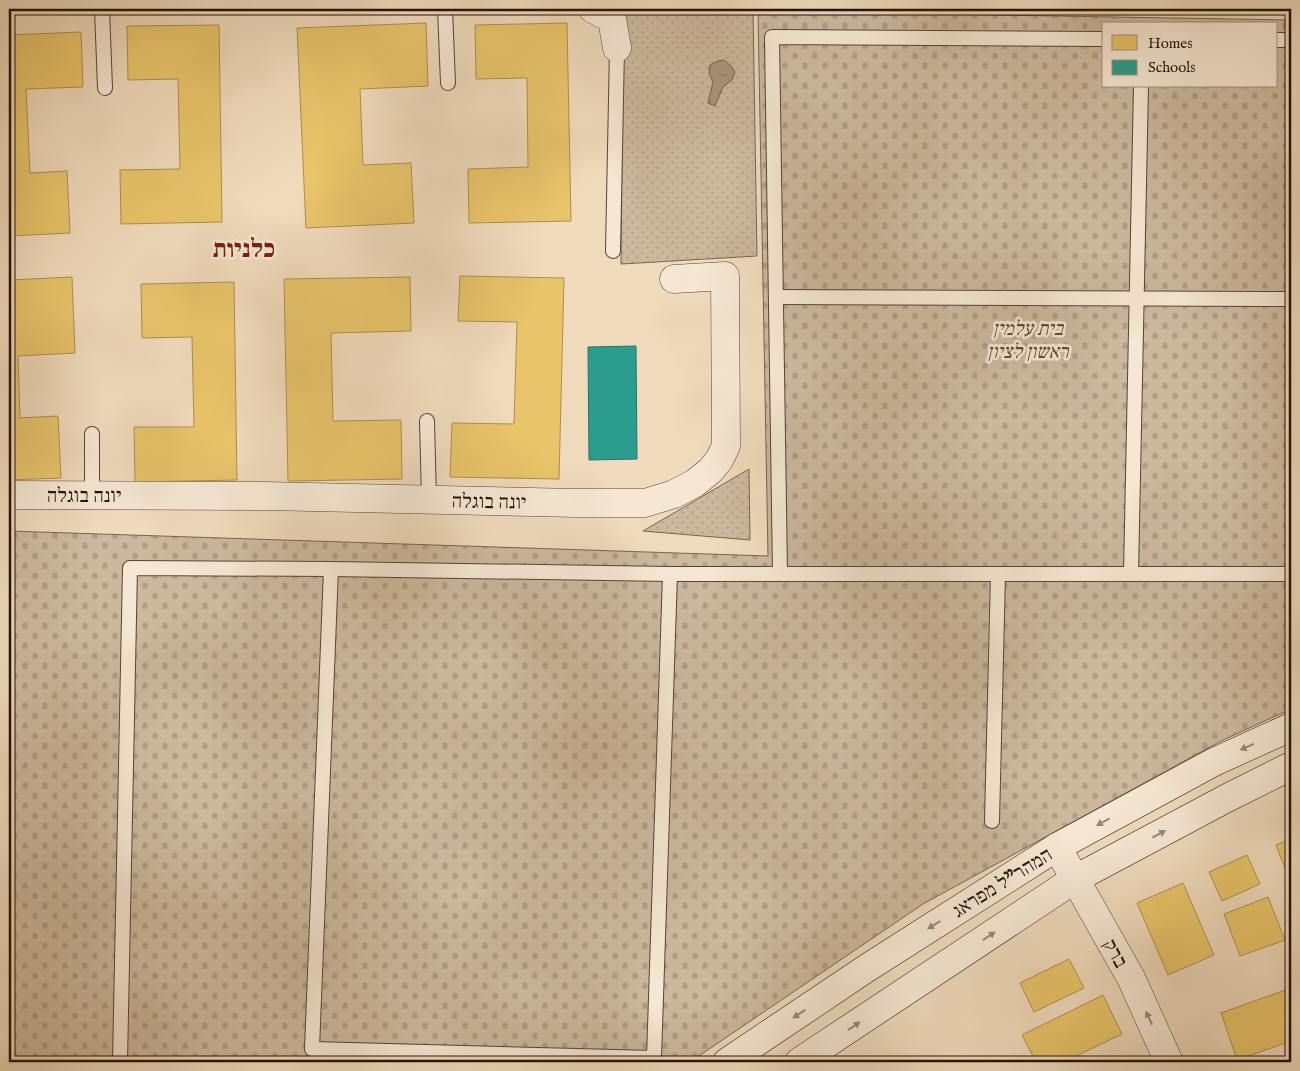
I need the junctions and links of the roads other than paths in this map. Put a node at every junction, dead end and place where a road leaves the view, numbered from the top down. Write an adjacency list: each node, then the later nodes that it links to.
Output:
1 (102, 9): 9 (lane)
2 (445, 9): 8 (lane)
3 (593, 9): 7 (street)
4 (1102, 39): 13 (lane)
5 (1278, 40): 6 (lane)
6 (1291, 40)
7 (617, 48): 11 (lane)
8 (448, 84)
9 (105, 88)
10 (1141, 88): 14 (lane)
11 (613, 251)
12 (674, 278): 20 (street, יונה בוגלה)
13 (776, 297): 14 (lane); 23 (lane)
14 (1137, 299): 15 (lane); 25 (lane)
15 (1291, 299)
16 (427, 422): 20 (lane)
17 (92, 434): 19 (lane)
18 (9, 495): 19 (street, יונה בוגלה)
19 (92, 495): 20 (street, יונה בוגלה)
20 (429, 499)
21 (332, 568): 22 (lane); 22 (lane); 32 (lane)
22 (670, 574): 23 (lane)
23 (780, 574): 24 (lane)
24 (998, 574): 25 (lane); 29 (lane)
25 (1131, 574): 26 (lane)
26 (1291, 574)
27 (1291, 727): 30 (street, המהר"ל מפראג, one-way to 30)
28 (1291, 766): 31 (street, המהר"ל מפראג, one-way to 28)
29 (992, 821)
30 (1057, 848): 31 (street, ברק); 33 (street, המהר"ל מפראג, one-way to 33)
31 (1074, 879): 34 (street, המהר"ל מפראג, one-way to 31); 35 (street, ברק, one-way to 31)
32 (120, 1062)
33 (727, 1062)
34 (799, 1062)
35 (1170, 1062)

